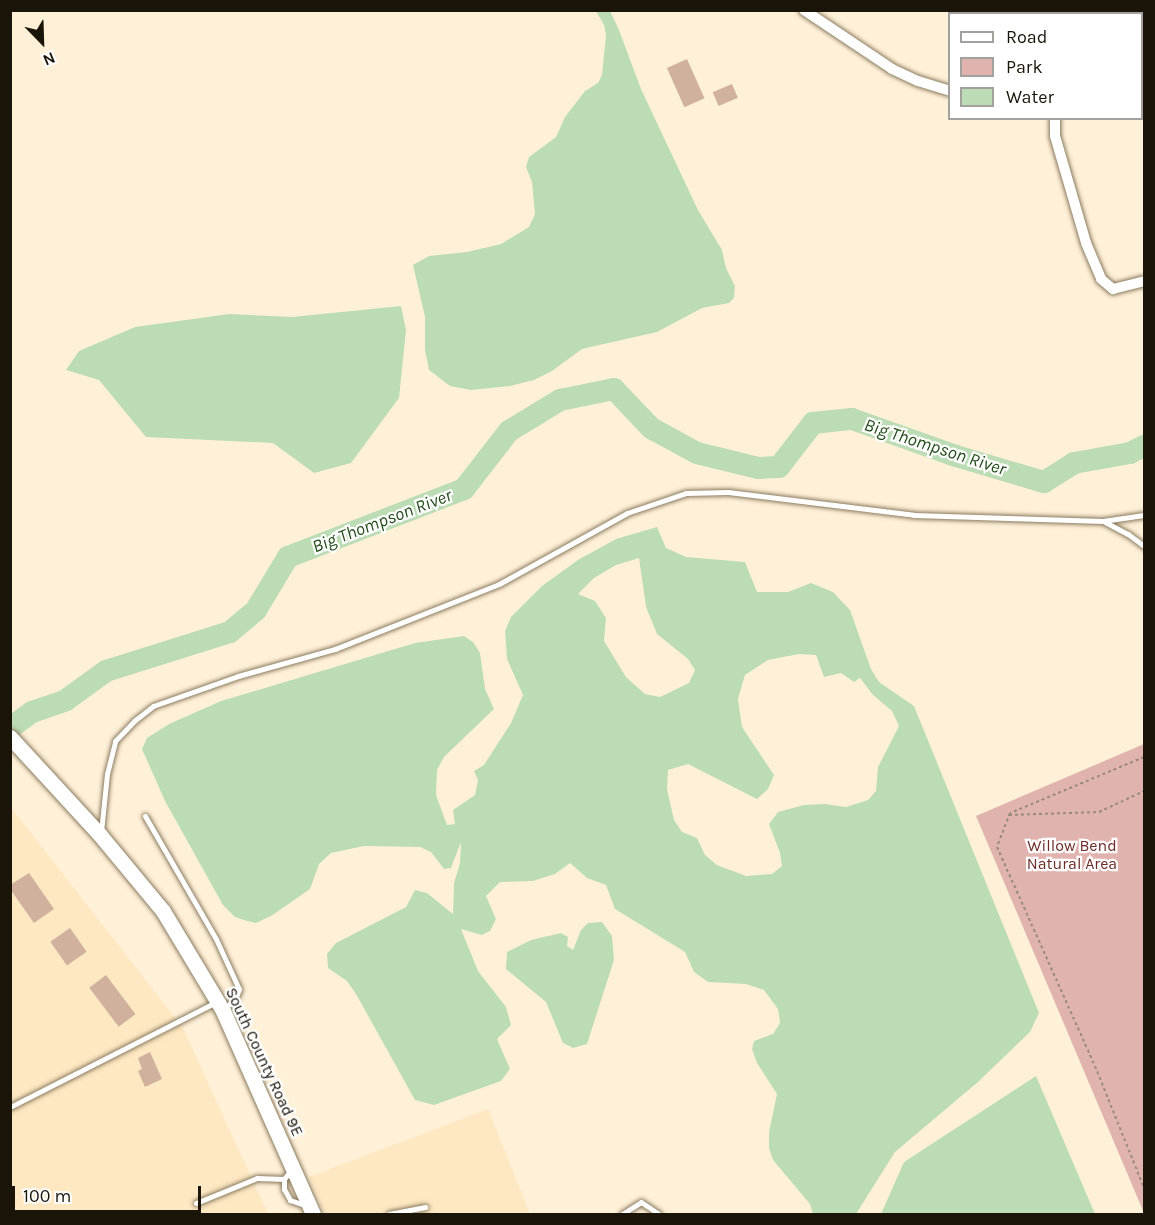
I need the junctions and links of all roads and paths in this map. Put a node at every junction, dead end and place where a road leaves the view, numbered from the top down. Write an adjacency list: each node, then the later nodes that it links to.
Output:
1 (804, 10): 2 (street)
2 (948, 90)
3 (1055, 120): 4 (street)
4 (1144, 281)
5 (1144, 515): 6 (lane)
6 (1103, 521): 7 (lane); 13 (lane)
7 (1144, 546)
8 (10, 737): 13 (street, South County Road 9E)
9 (1144, 757): 11 (path)
10 (1144, 791): 11 (path)
11 (1009, 815): 17 (path)
12 (145, 816): 14 (lane)
13 (100, 835): 14 (street, South County Road 9E)
14 (220, 1006): 15 (lane); 16 (street, South County Road 9E)
15 (10, 1107)
16 (288, 1173): 18 (lane); 20 (street, South County Road 9E)
17 (1144, 1188)
18 (196, 1203)
19 (425, 1207): 21 (lane)
20 (311, 1211)
21 (389, 1215)
22 (622, 1215): 23 (lane)
23 (659, 1215)

